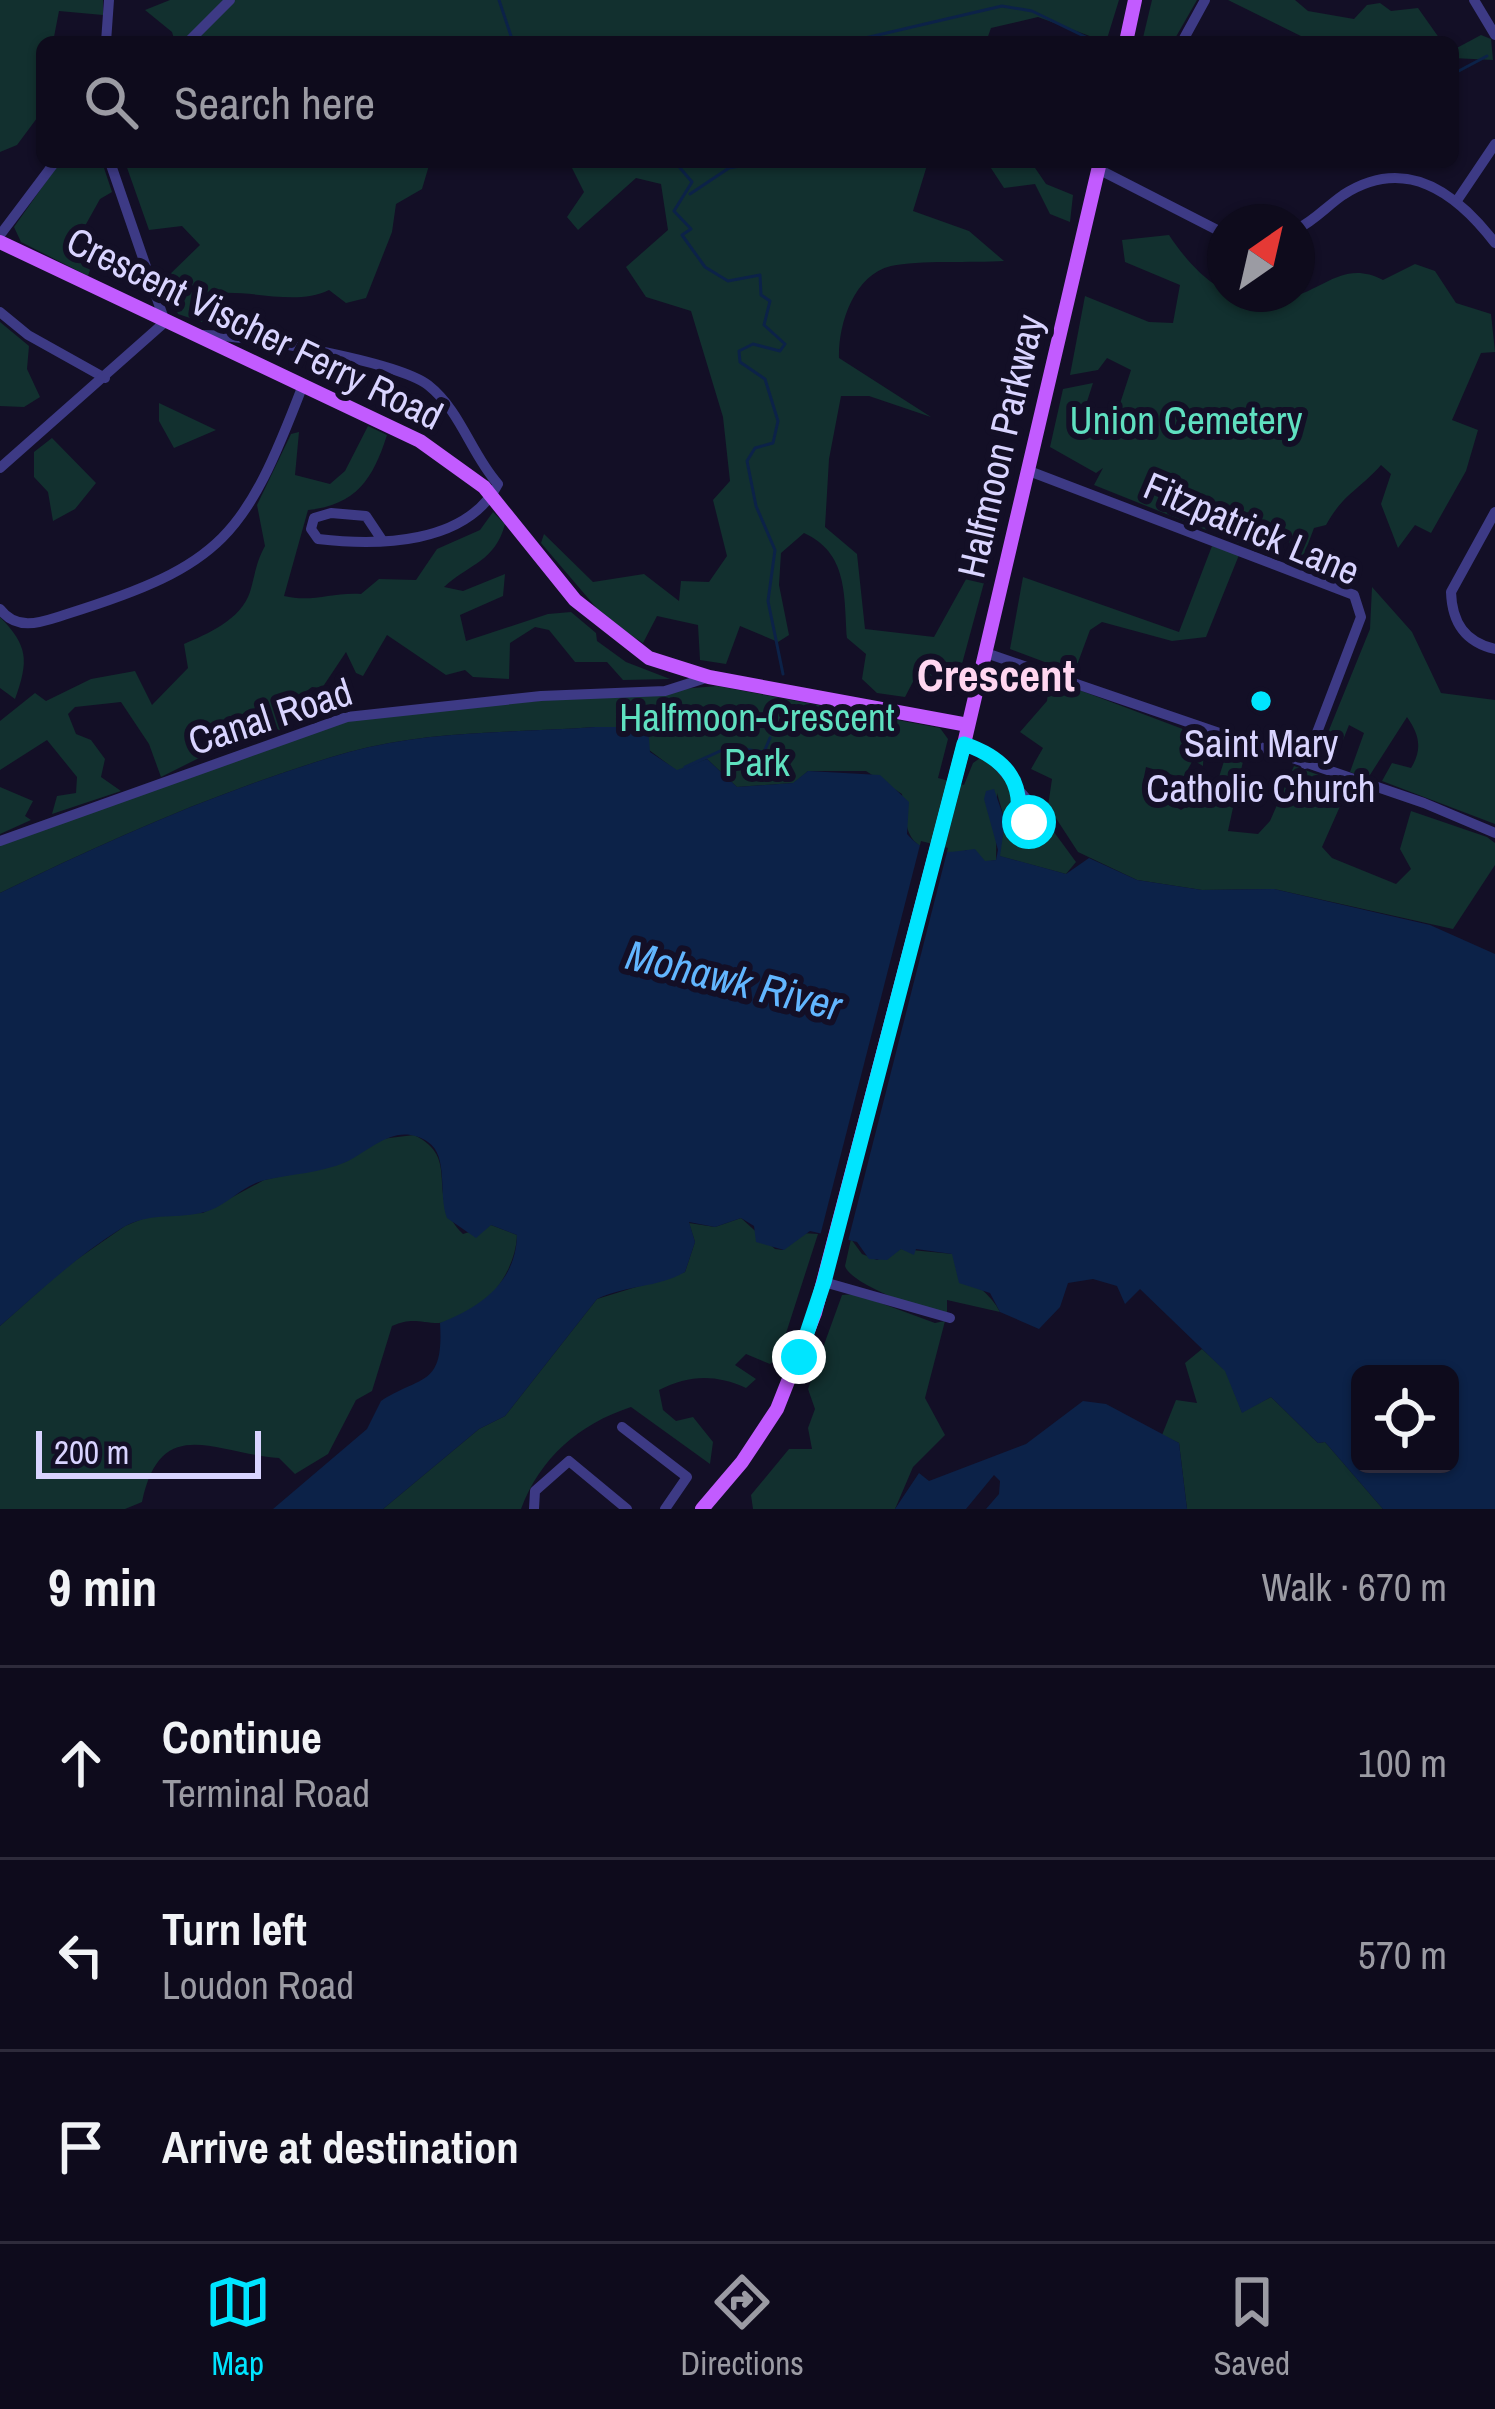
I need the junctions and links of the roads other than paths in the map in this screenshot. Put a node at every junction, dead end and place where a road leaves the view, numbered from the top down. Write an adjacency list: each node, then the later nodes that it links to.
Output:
1 (109, 0): 7 (street)
2 (230, 0): 8 (street)
3 (1136, 0): 9 (main road)
4 (1204, 0): 10 (street)
5 (1474, 0): 6 (street)
6 (1494, 32)
7 (106, 36)
8 (194, 36)
9 (1127, 36)
10 (1185, 36)
11 (1495, 144): 16 (street)
12 (51, 168): 19 (street)
13 (112, 168): 22 (street)
14 (1099, 168): 29 (main road, Halfmoon Parkway)
15 (1103, 168): 18 (street)
16 (1458, 199): 17 (street); 20 (street)
17 (1315, 216)
18 (1207, 225)
19 (0, 238): 22 (main road, Crescent Vischer Ferry Road)
20 (1495, 243)
21 (0, 312): 26 (street)
22 (165, 322): 23 (main road, Crescent Vischer Ferry Road); 26 (street)
23 (196, 335): 24 (street); 25 (main road, Crescent Vischer Ferry Road)
24 (265, 342): 25 (street); 30 (street)
25 (258, 364): 27 (main road, Crescent Vischer Ferry Road)
26 (105, 378): 28 (street)
27 (303, 385): 30 (main road, Crescent Vischer Ferry Road); 33 (street)
28 (0, 469)
29 (1029, 471): 35 (main road, Halfmoon Parkway); 39 (street, Fitzpatrick Lane)
30 (492, 495): 32 (street); 36 (main road, Crescent Vischer Ferry Road)
31 (1495, 512): 34 (street)
32 (382, 540): 32 (street)
33 (0, 609)
34 (1495, 650)
35 (986, 653): 37 (main road, Halfmoon Parkway); 39 (street)
36 (710, 677): 37 (main road, Crescent Vischer Ferry Road); 42 (street, Canal Road)
37 (968, 725): 38 (main road, Halfmoon Parkway)
38 (964, 744): 40 (street); 43 (main road, Halfmoon Parkway)
39 (1305, 764): 41 (street)
40 (1020, 794)
41 (1495, 833)
42 (0, 841)
43 (824, 1282): 44 (street); 49 (main road, Halfmoon Parkway)
44 (950, 1318)
45 (622, 1427): 48 (street)
46 (534, 1509): 47 (street)
47 (626, 1509)
48 (665, 1509)
49 (702, 1509)

